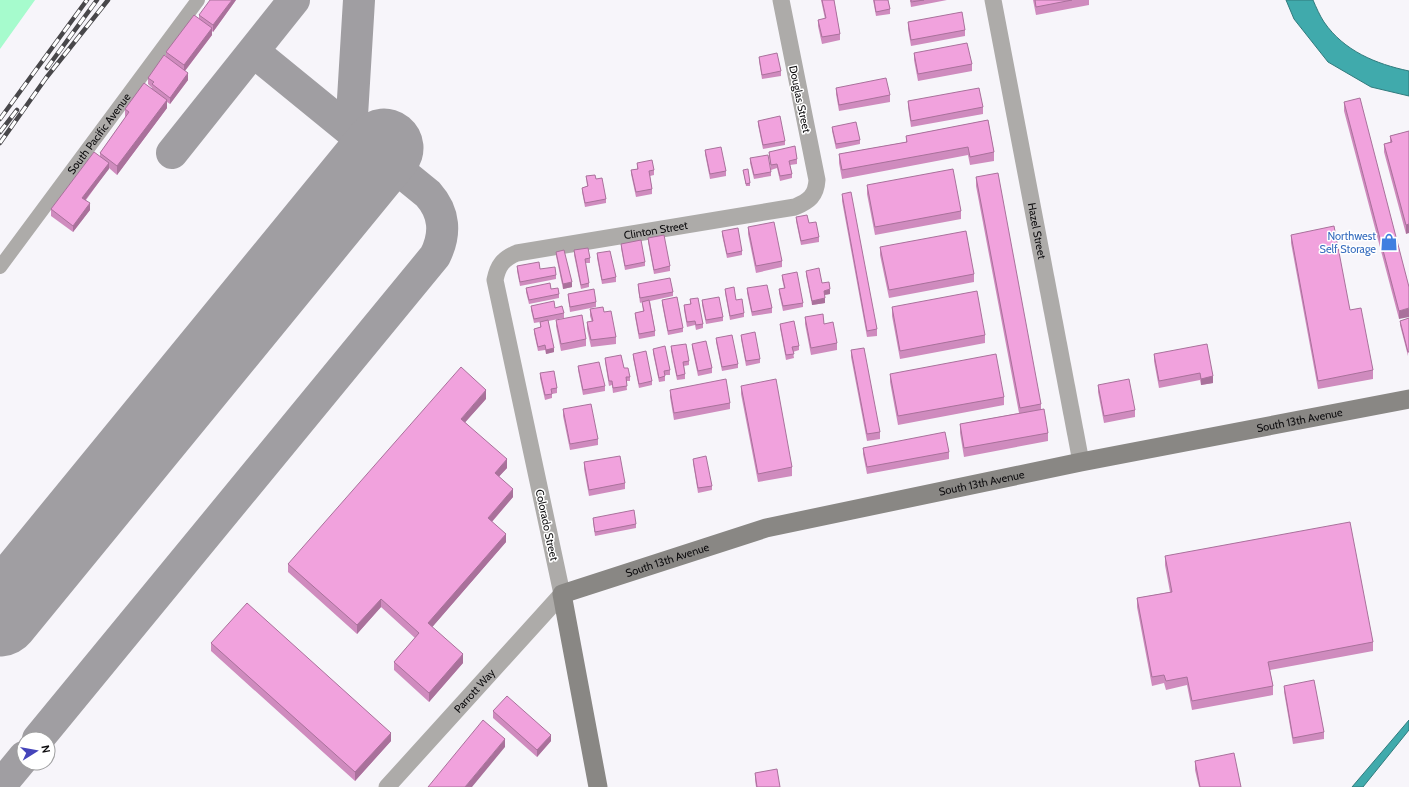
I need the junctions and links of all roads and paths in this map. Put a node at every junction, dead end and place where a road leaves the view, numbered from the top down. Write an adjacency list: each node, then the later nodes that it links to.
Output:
1 (198, 0): 6 (street, South Pacific Avenue)
2 (781, 0): 4 (street, Douglas Street)
3 (993, 0): 8 (street, Hazel Street)
4 (813, 197): 5 (street, Clinton Street)
5 (500, 264): 9 (street, Colorado Street)
6 (0, 267)
7 (1409, 400): 8 (main road, South 13th Avenue)
8 (1081, 462): 9 (main road, South 13th Avenue)
9 (562, 594): 10 (street, Parrott Way); 11 (main road, Colorado Street)
10 (386, 787)
11 (598, 787)

